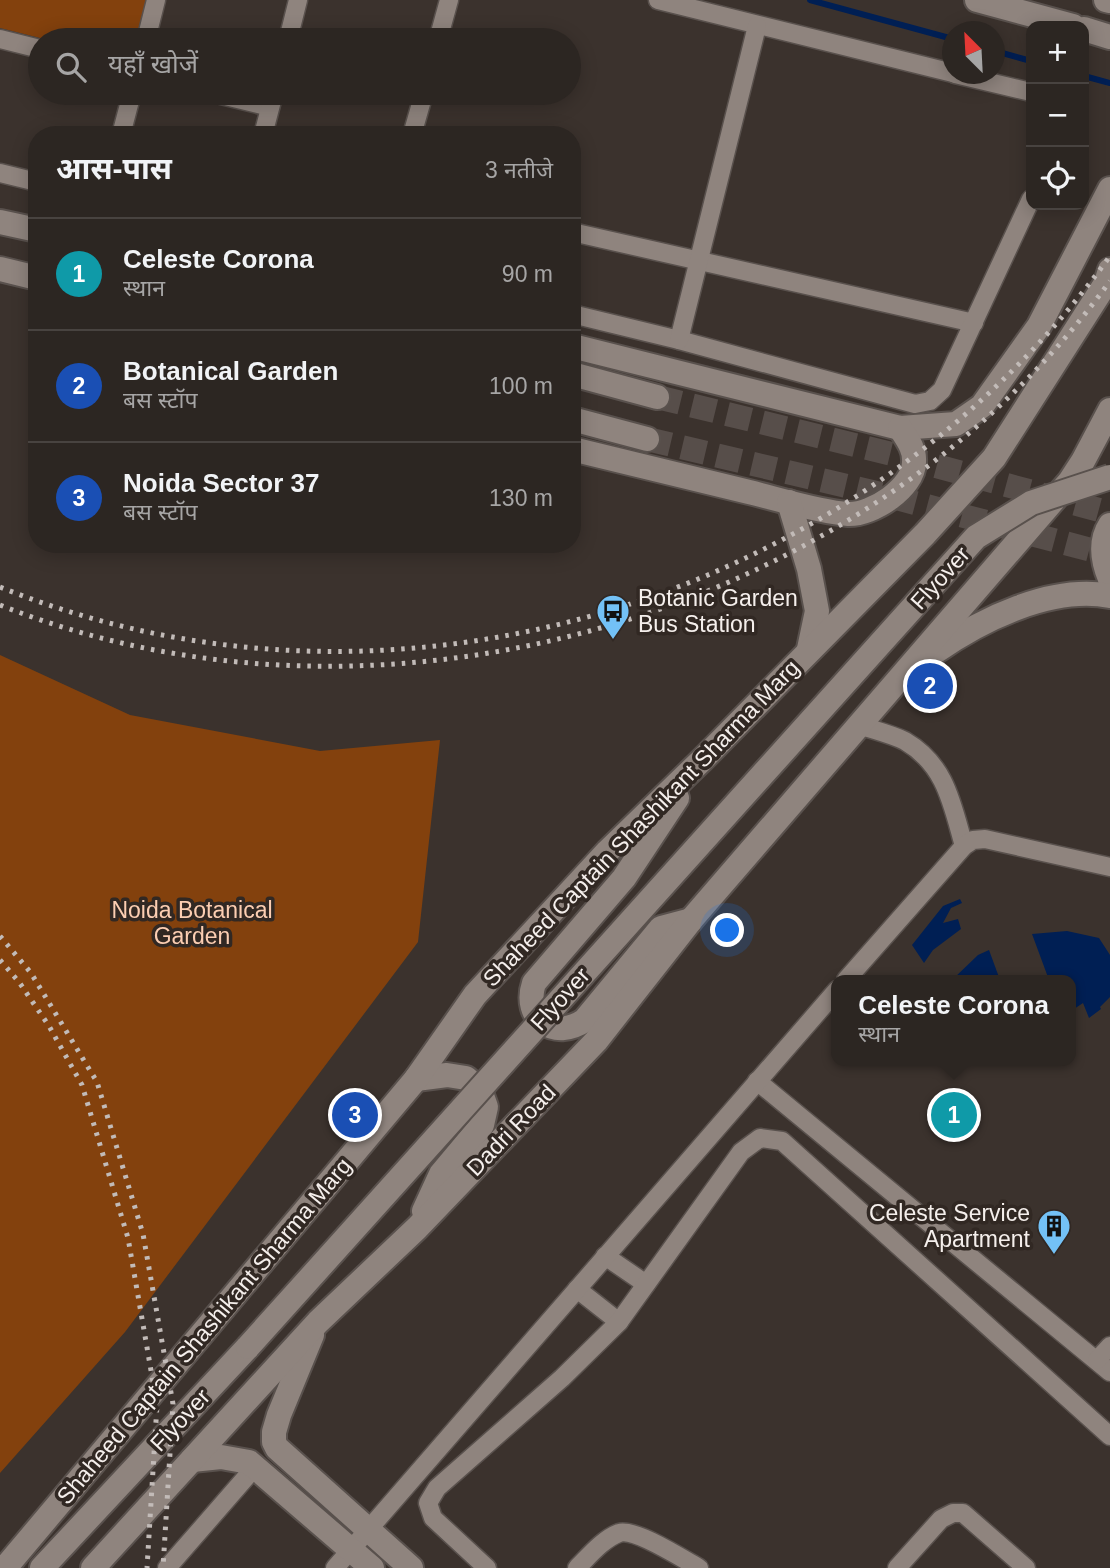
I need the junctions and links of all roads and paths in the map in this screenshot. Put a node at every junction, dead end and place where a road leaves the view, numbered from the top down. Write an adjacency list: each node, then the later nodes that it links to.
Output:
1 (156, 0): 8 (street)
2 (298, 0): 9 (street)
3 (449, 0): 10 (street)
4 (658, 0): 7 (street)
5 (977, 0): 6 (main road)
6 (1055, 21)
7 (757, 26): 15 (street); 31 (street)
8 (149, 28)
9 (291, 28)
10 (441, 28)
11 (1089, 31): 12 (main road)
12 (1110, 37)
13 (0, 39): 14 (street)
14 (28, 46)
15 (942, 70)
16 (998, 84): 17 (street)
17 (1026, 91)
18 (129, 105): 21 (street)
19 (271, 105): 22 (street)
20 (421, 105): 23 (street)
21 (123, 126)
22 (265, 126)
23 (415, 126)
24 (0, 173): 25 (street)
25 (28, 180)
26 (1110, 189): 45 (main road)
27 (1026, 210): 38 (street)
28 (0, 222): 29 (main road)
29 (28, 228)
30 (581, 234): 31 (street)
31 (698, 261): 38 (street); 39 (street)
32 (0, 269): 34 (main road)
33 (1110, 270): 53 (main road, Shaheed Captain Shashikant Sharma Marg)
34 (28, 276)
35 (28, 279): 36 (main road)
36 (0, 286)
37 (581, 316): 39 (street)
38 (974, 323): 39 (street)
39 (679, 340)
40 (581, 348): 45 (main road)
41 (581, 376): 42 (main road)
42 (657, 397)
43 (1110, 410): 54 (main road)
44 (581, 421): 46 (main road)
45 (900, 428): 49 (main road)
46 (647, 439)
47 (581, 451): 49 (main road)
48 (1110, 477): 77 (main road, Flyover, bridge)
49 (789, 502): 53 (main road)
50 (1110, 526): 51 (main road)
51 (1110, 579)
52 (1110, 596): 54 (main road)
53 (809, 649): 56 (main road, Shaheed Captain Shashikant Sharma Marg)
54 (906, 672): 55 (main road, Dadri Road)
55 (859, 725): 57 (street); 59 (main road, Dadri Road)
56 (703, 759): 59 (main road); 62 (main road, Shaheed Captain Shashikant Sharma Marg)
57 (964, 846): 58 (street); 60 (street)
58 (1110, 867)
59 (691, 920): 64 (main road, Dadri Road)
60 (850, 975)
61 (831, 997): 63 (street)
62 (415, 1079): 64 (main road); 78 (main road, Shaheed Captain Shashikant Sharma Marg)
63 (757, 1081): 65 (street); 71 (street)
64 (417, 1227): 68 (main road, Dadri Road)
65 (605, 1256): 66 (street); 67 (street)
66 (646, 1284): 69 (street); 72 (street)
67 (577, 1289): 69 (street); 75 (street)
68 (318, 1322): 73 (main road, Dadri Road); 75 (main road)
69 (618, 1322): 84 (street)
70 (1110, 1346): 71 (street)
71 (1103, 1366)
72 (1110, 1436)
73 (191, 1460): 74 (main road); 79 (main road, Dadri Road)
74 (255, 1467): 76 (main road); 80 (street)
75 (368, 1530): 76 (street); 83 (main road)
76 (351, 1549): 81 (street); 82 (main road)
77 (49, 1561)
78 (5, 1568)
79 (93, 1568)
80 (167, 1568)
81 (335, 1568)
82 (372, 1568)
83 (411, 1568)
84 (487, 1568)
85 (577, 1568): 86 (street)
86 (699, 1568)
87 (897, 1568): 88 (street)
88 (1026, 1568)

